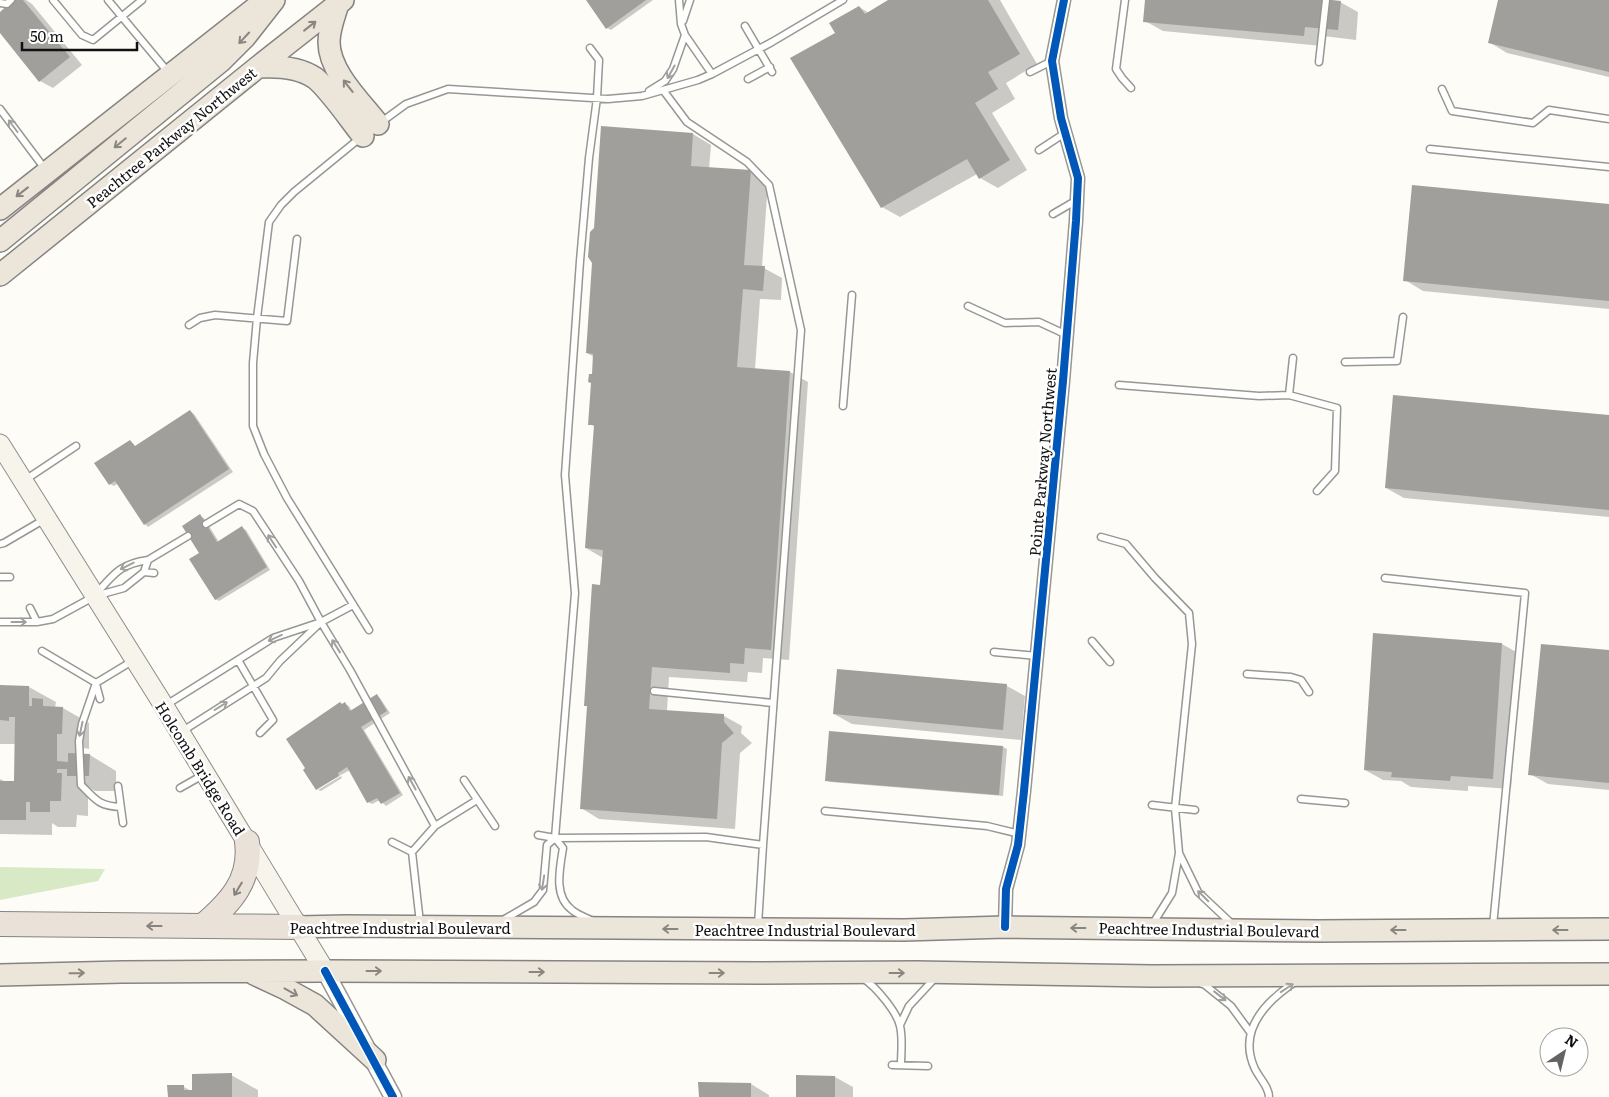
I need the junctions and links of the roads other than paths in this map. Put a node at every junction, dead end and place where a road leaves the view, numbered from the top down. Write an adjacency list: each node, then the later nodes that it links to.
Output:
1 (12, 0): 14 (lane)
2 (52, 0): 15 (lane)
3 (108, 0): 15 (lane)
4 (142, 0): 15 (lane)
5 (265, 0): 26 (highway)
6 (274, 0): 45 (highway, one-way to 45)
7 (680, 0): 16 (lane)
8 (690, 0): 16 (lane)
9 (843, 0): 20 (lane)
10 (1064, 0): 21 (street, Pointe Parkway Northwest)
11 (1125, 0): 28 (lane)
12 (1326, 0): 22 (lane)
13 (341, 2): 23 (highway, Peachtree Parkway Northwest, one-way to 13); 35 (highway, one-way to 13)
14 (0, 3)
15 (122, 17): 26 (lane)
16 (681, 24): 18 (lane)
17 (745, 26): 20 (lane)
18 (685, 36): 25 (lane); 31 (lane, one-way to 31)
19 (590, 48): 32 (lane)
20 (759, 49): 25 (lane); 27 (lane)
21 (1052, 61): 24 (lane); 36 (street, Pointe Parkway Northwest)
22 (1319, 62)
23 (258, 67): 35 (highway); 46 (highway, Peachtree Parkway Northwest)
24 (1030, 72)
25 (712, 74): 30 (lane)
26 (171, 76): 40 (highway)
27 (748, 79)
28 (1131, 88)
29 (1442, 89): 34 (lane)
30 (663, 90): 31 (lane); 93 (lane)
31 (642, 96): 32 (lane)
32 (597, 98): 35 (lane); 114 (lane)
33 (0, 108): 40 (lane, one-way to 33)
34 (1609, 118)
35 (371, 130): 50 (lane)
36 (1065, 132): 38 (lane); 41 (street, Pointe Parkway Northwest)
37 (1430, 149): 39 (lane)
38 (1039, 150)
39 (1609, 167)
40 (47, 172): 42 (highway, one-way to 42)
41 (1077, 200): 43 (lane); 52 (street, Pointe Parkway Northwest)
42 (0, 209)
43 (1053, 214)
44 (297, 239): 50 (lane)
45 (0, 241)
46 (1, 276)
47 (852, 295): 57 (lane)
48 (968, 306): 52 (lane)
49 (1403, 317): 54 (lane)
50 (257, 318): 51 (lane); 74 (lane)
51 (188, 326)
52 (1067, 335): 83 (street, Pointe Parkway Northwest)
53 (1293, 358): 56 (lane)
54 (1345, 362)
55 (1119, 385): 56 (lane)
56 (1289, 395): 61 (lane)
57 (844, 406)
58 (76, 446): 60 (lane)
59 (5, 456): 60 (main road, Holcomb Bridge Road)
60 (24, 480): 62 (main road, Holcomb Bridge Road)
61 (1317, 491)
62 (47, 518): 66 (lane); 73 (main road, Holcomb Bridge Road)
63 (206, 524): 78 (lane, one-way to 63)
64 (188, 536): 67 (lane)
65 (1102, 537): 106 (lane)
66 (0, 544)
67 (148, 560): 68 (lane); 73 (lane, one-way to 73)
68 (144, 572): 69 (lane); 73 (lane)
69 (154, 573)
70 (0, 577): 71 (lane)
71 (10, 577)
72 (1385, 578): 131 (lane)
73 (95, 596): 77 (lane); 84 (main road, Holcomb Bridge Road)
74 (353, 605): 78 (lane); 79 (lane)
75 (30, 608): 77 (lane)
76 (0, 622): 77 (lane, one-way to 77)
77 (37, 622)
78 (321, 622): 85 (lane, one-way to 85); 89 (lane); 110 (lane, one-way to 78)
79 (369, 630)
80 (1092, 641): 86 (lane)
81 (42, 651): 88 (lane)
82 (994, 652): 83 (lane)
83 (1037, 656): 112 (street, Pointe Parkway Northwest)
84 (135, 660): 88 (lane); 94 (main road, Holcomb Bridge Road)
85 (238, 660): 89 (lane); 94 (lane)
86 (1110, 662)
87 (1247, 674): 91 (lane)
88 (96, 683): 92 (lane); 105 (lane, one-way to 105)
89 (254, 686): 95 (lane, one-way to 89); 96 (lane)
90 (654, 691): 93 (lane)
91 (1309, 692)
92 (100, 699)
93 (773, 703): 117 (lane)
94 (164, 706): 95 (main road, Holcomb Bridge Road)
95 (180, 733): 97 (main road, Holcomb Bridge Road)
96 (260, 733)
97 (205, 773): 100 (lane); 115 (main road, Holcomb Bridge Road)
98 (464, 780): 102 (lane)
99 (118, 786): 105 (lane)
100 (180, 788)
101 (1301, 799): 103 (lane)
102 (477, 800): 110 (lane); 111 (lane)
103 (1345, 803)
104 (1152, 805): 106 (lane)
105 (120, 807): 109 (lane)
106 (1174, 808): 107 (lane); 119 (lane)
107 (1195, 810)
108 (824, 811): 112 (lane)
109 (123, 824)
110 (435, 826): 118 (lane)
111 (495, 826)
112 (1020, 834): 125 (street, Pointe Parkway Northwest)
113 (538, 835): 114 (lane)
114 (555, 838): 117 (lane); 124 (lane, one-way to 124); 126 (lane)
115 (247, 842): 121 (highway, one-way to 121); 122 (main road, Holcomb Bridge Road)
116 (392, 842): 118 (lane)
117 (763, 846): 128 (lane)
118 (412, 852): 123 (lane)
119 (1179, 854): 127 (lane); 130 (lane, one-way to 119)
120 (0, 924): 121 (highway, Peachtree Industrial Boulevard, one-way to 120)
121 (203, 926): 122 (highway, Peachtree Industrial Boulevard)
122 (299, 927): 123 (highway, Peachtree Industrial Boulevard); 133 (main road, Holcomb Bridge Road)
123 (420, 927): 124 (highway, Peachtree Industrial Boulevard)
124 (487, 927): 126 (highway, Peachtree Industrial Boulevard)
125 (1005, 927): 127 (highway, Peachtree Industrial Boulevard, one-way to 125); 128 (highway, Peachtree Industrial Boulevard)
126 (608, 928): 128 (highway, Peachtree Industrial Boulevard, one-way to 126)
127 (1150, 928): 130 (highway, Peachtree Industrial Boulevard)
128 (758, 929)
129 (1609, 929): 131 (highway, Peachtree Industrial Boulevard, one-way to 131)
130 (1238, 930): 131 (highway, Peachtree Industrial Boulevard, one-way to 130)
131 (1493, 930)
132 (246, 971): 133 (highway); 138 (highway, one-way to 132); 142 (highway, one-way to 142)
133 (325, 971): 134 (highway, one-way to 134); 142 (street, Holcomb Bridge Road)
134 (855, 973): 135 (highway, one-way to 135); 140 (lane)
135 (941, 973): 139 (highway); 140 (lane)
136 (1306, 974): 137 (highway); 139 (highway); 141 (lane, one-way to 136)
137 (1609, 974)
138 (0, 975)
139 (1178, 975): 141 (lane, one-way to 141)
140 (900, 1025): 144 (lane)
141 (1250, 1032): 147 (lane)
142 (374, 1060): 146 (street, Holcomb Bridge Road)
143 (892, 1065): 144 (lane)
144 (901, 1065): 145 (lane)
145 (928, 1066)
146 (394, 1097)
147 (1269, 1097)

